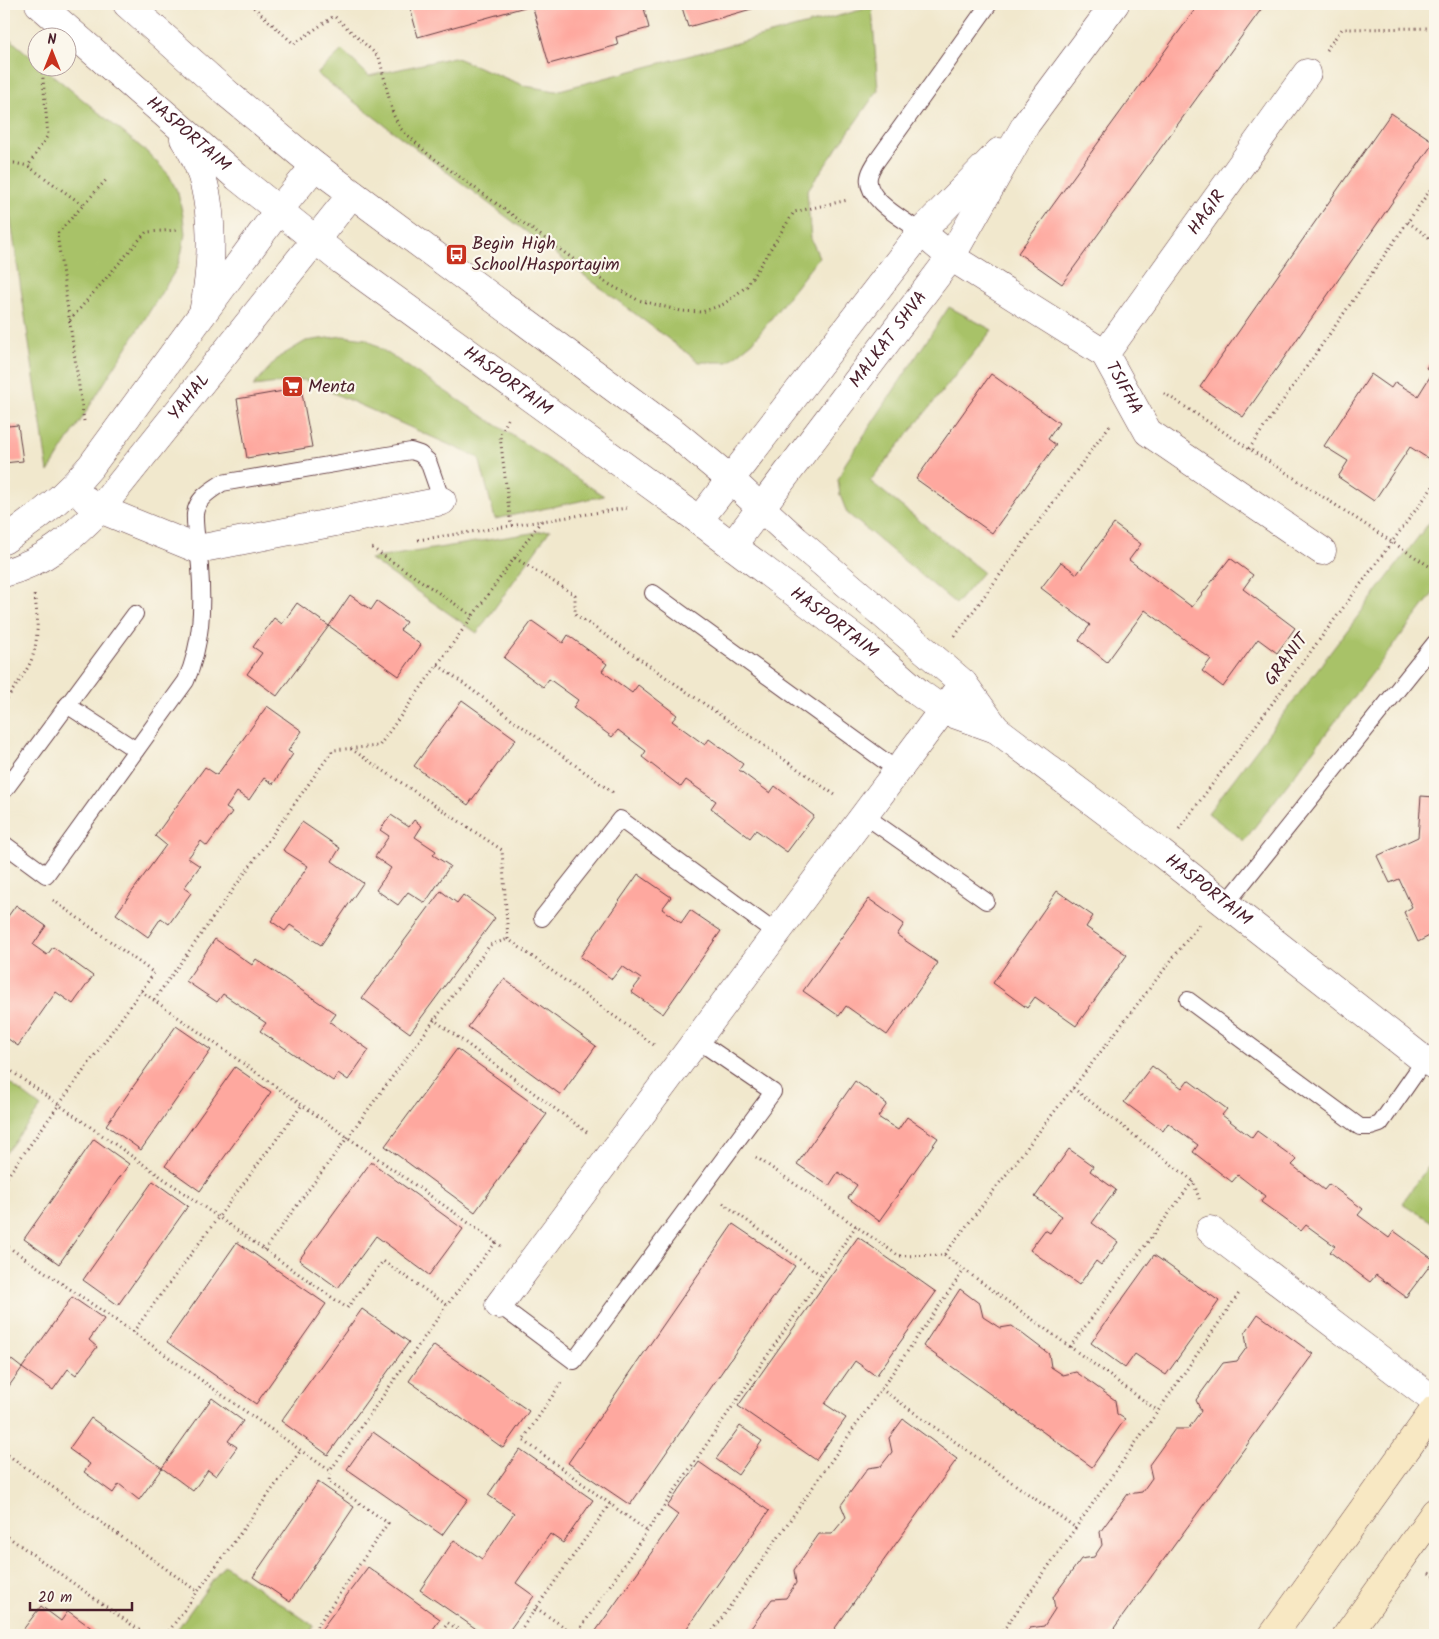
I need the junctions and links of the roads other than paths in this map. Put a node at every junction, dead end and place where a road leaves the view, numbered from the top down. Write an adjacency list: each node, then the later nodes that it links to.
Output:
1 (40, 4): 6 (street, HASPORTAIM)
2 (127, 4): 8 (street, HASPORTAIM)
3 (989, 4): 11 (lane)
4 (1115, 4): 7 (street, MALKAT SHVA)
5 (1307, 72): 15 (street, HAGIR)
6 (170, 119): 10 (street, HASPORTAIM); 14 (street)
7 (1026, 124): 11 (street, MALKAT SHVA); 13 (street, MALKAT SHVA)
8 (315, 166): 9 (street, HASPORTAIM); 10 (street)
9 (352, 194): 12 (street, YAHAL); 16 (street, HASPORTAIM)
10 (278, 210): 12 (street, HASPORTAIM); 14 (street)
11 (921, 232): 13 (street, TSIFHA); 16 (street, MALKAT SHVA)
12 (316, 240): 20 (street, YAHAL); 21 (street, HASPORTAIM)
13 (952, 257): 15 (street, TSIFHA); 19 (street, MALKAT SHVA)
14 (203, 313): 17 (street)
15 (1105, 354): 25 (street, TSIFHA)
16 (730, 479): 19 (street, HASPORTAIM); 21 (street, MALKAT SHVA)
17 (70, 490): 20 (street); 22 (street)
18 (442, 501): 24 (street); 24 (lane)
19 (761, 507): 23 (street, MALKAT SHVA); 30 (street, HASPORTAIM)
20 (100, 509): 24 (street); 26 (street, YAHAL)
21 (699, 520): 23 (street, HASPORTAIM)
22 (4, 540)
23 (732, 546): 32 (street, HASPORTAIM)
24 (198, 549): 34 (lane)
25 (1322, 551)
26 (15, 569)
27 (653, 593): 35 (lane)
28 (135, 614): 31 (lane)
29 (1433, 650): 40 (lane)
30 (963, 683): 32 (street); 33 (street, HASPORTAIM)
31 (67, 705): 34 (lane); 36 (lane)
32 (942, 710): 33 (street, HASPORTAIM); 35 (street)
33 (996, 729): 40 (street, HASPORTAIM)
34 (136, 750): 38 (lane)
35 (897, 770): 37 (street)
36 (4, 791)
37 (864, 815): 39 (lane); 42 (street)
38 (4, 844)
39 (986, 901)
40 (1222, 901): 45 (street, HASPORTAIM)
41 (542, 918): 42 (lane)
42 (776, 933): 44 (street)
43 (1188, 1000): 45 (lane)
44 (697, 1040): 47 (street); 47 (lane)
45 (1428, 1064)
46 (1210, 1230): 48 (street)
47 (499, 1305)
48 (1435, 1400)
49 (1435, 1409): 51 (main road)
50 (1435, 1512): 52 (main road)
51 (1273, 1635)
52 (1347, 1635)

